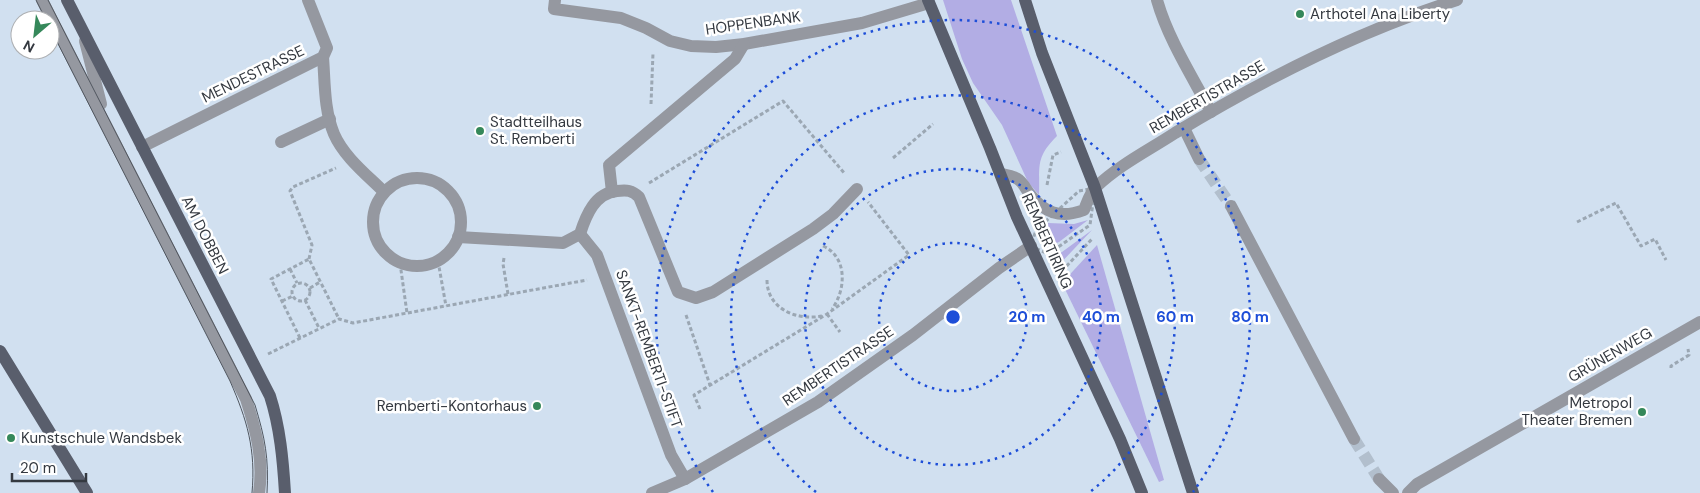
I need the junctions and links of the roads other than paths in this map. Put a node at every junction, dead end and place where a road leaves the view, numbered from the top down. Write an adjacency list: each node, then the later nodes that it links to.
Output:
1 (42, 0): 14 (street)
2 (67, 0): 9 (main road, AM DOBBEN)
3 (308, 0): 11 (street, MENDESTRASSE)
4 (1025, 0): 20 (main road)
5 (1157, 0): 12 (street)
6 (1457, 0): 12 (street, REMBERTISTRASSE)
7 (929, 2): 10 (street, HOPPENBANK); 19 (main road, REMBERTIRING)
8 (555, 4): 10 (street, HOPPENBANK)
9 (82, 29): 14 (street); 17 (main road, AM DOBBEN)
10 (744, 44): 23 (street)
11 (325, 52): 13 (street); 17 (street, MENDESTRASSE)
12 (1211, 112): 15 (street, REMBERTISTRASSE)
13 (330, 119): 16 (street); 22 (street)
14 (106, 123): 34 (street)
15 (1184, 128): 18 (street); 20 (street, REMBERTISTRASSE)
16 (280, 142)
17 (142, 147): 35 (main road, AM DOBBEN)
18 (1198, 159)
19 (1001, 174): 20 (street, REMBERTISTRASSE); 27 (main road, REMBERTIRING)
20 (1095, 188): 38 (main road)
21 (857, 189): 23 (street)
22 (384, 192): 26 (street); 26 (street)
23 (612, 192): 25 (street)
24 (1231, 206): 30 (street)
25 (580, 234): 26 (street); 31 (street, SANKT-REMBERTI-STIFT)
26 (458, 237)
27 (1031, 246): 31 (street, REMBERTISTRASSE); 37 (main road, REMBERTIRING)
28 (1700, 322): 40 (street, GRÜNENWEG)
29 (0, 352): 33 (main road)
30 (1354, 440)
31 (684, 479): 36 (street, REMBERTISTRASSE)
32 (1379, 479): 39 (street)
33 (87, 493)
34 (259, 493)
35 (285, 493)
36 (652, 493)
37 (1142, 493)
38 (1193, 493)
39 (1393, 493)
40 (1408, 493)

